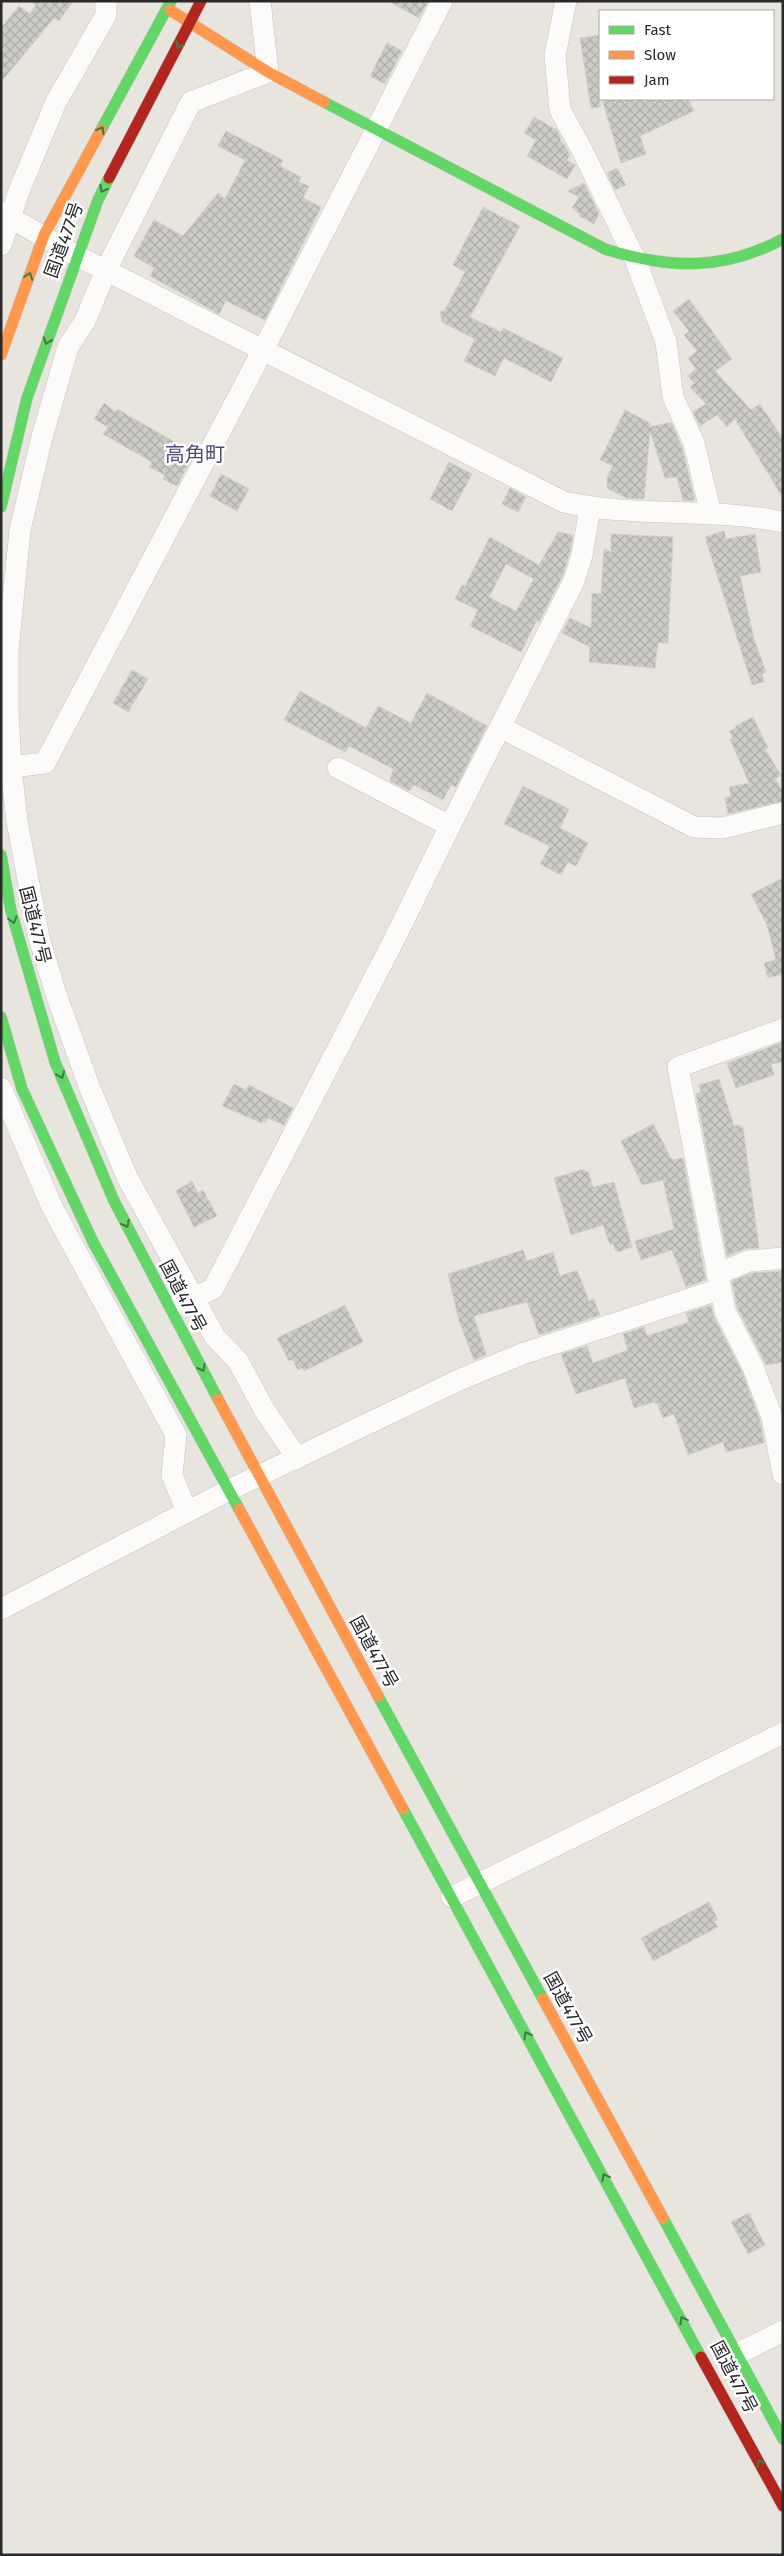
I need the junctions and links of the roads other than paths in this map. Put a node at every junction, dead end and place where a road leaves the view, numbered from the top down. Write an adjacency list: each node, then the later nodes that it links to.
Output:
1 (106, 1): 11 (street)
2 (156, 1): 7 (main road)
3 (201, 1): 8 (main road, 国道477号)
4 (260, 1): 9 (street)
5 (442, 1): 10 (street)
6 (566, 1): 16 (street)
7 (169, 5): 8 (main road); 12 (main road, 国道477号, one-way to 7)
8 (190, 23): 9 (main road); 15 (main road, 国道477号, one-way to 15)
9 (268, 72): 10 (main road); 17 (street)
10 (376, 129): 16 (main road); 18 (street)
11 (6, 214): 12 (street); 14 (street)
12 (44, 235): 15 (street); 19 (main road, 国道477号, one-way to 12)
13 (783, 240): 16 (main road)
14 (1, 245)
15 (78, 256): 17 (street); 20 (main road, 国道477号, one-way to 20)
16 (635, 259): 22 (street)
17 (106, 270): 18 (street); 25 (street)
18 (263, 350): 21 (street); 25 (street)
19 (1, 355)
20 (1, 507)
21 (590, 508): 22 (street); 24 (street)
22 (711, 514): 23 (street)
23 (783, 522)
24 (500, 727): 27 (street); 28 (street)
25 (11, 767): 35 (street)
26 (338, 768): 28 (street)
27 (783, 813)
28 (450, 826): 35 (street)
29 (1, 855): 36 (main road, 国道477号, one-way to 36)
30 (1, 1018): 40 (main road, 国道477号)
31 (783, 1030): 34 (street)
32 (1, 1088): 41 (street)
33 (783, 1258): 34 (street)
34 (718, 1282): 37 (street); 38 (street)
35 (193, 1298): 36 (street); 37 (street)
36 (170, 1309): 39 (main road, 国道477号, one-way to 39)
37 (296, 1458): 39 (street)
38 (783, 1474)
39 (258, 1476): 40 (street); 44 (main road, 国道477号)
40 (229, 1490): 41 (street); 45 (main road, 国道477号)
41 (187, 1512): 42 (street)
42 (1, 1609)
43 (783, 1733): 44 (street)
44 (480, 1883): 45 (street); 47 (main road, 国道477号)
45 (452, 1898): 49 (main road, 国道477号, one-way to 45)
46 (783, 2332): 47 (street)
47 (737, 2354): 48 (main road, 国道477号)
48 (783, 2439)
49 (783, 2506)

